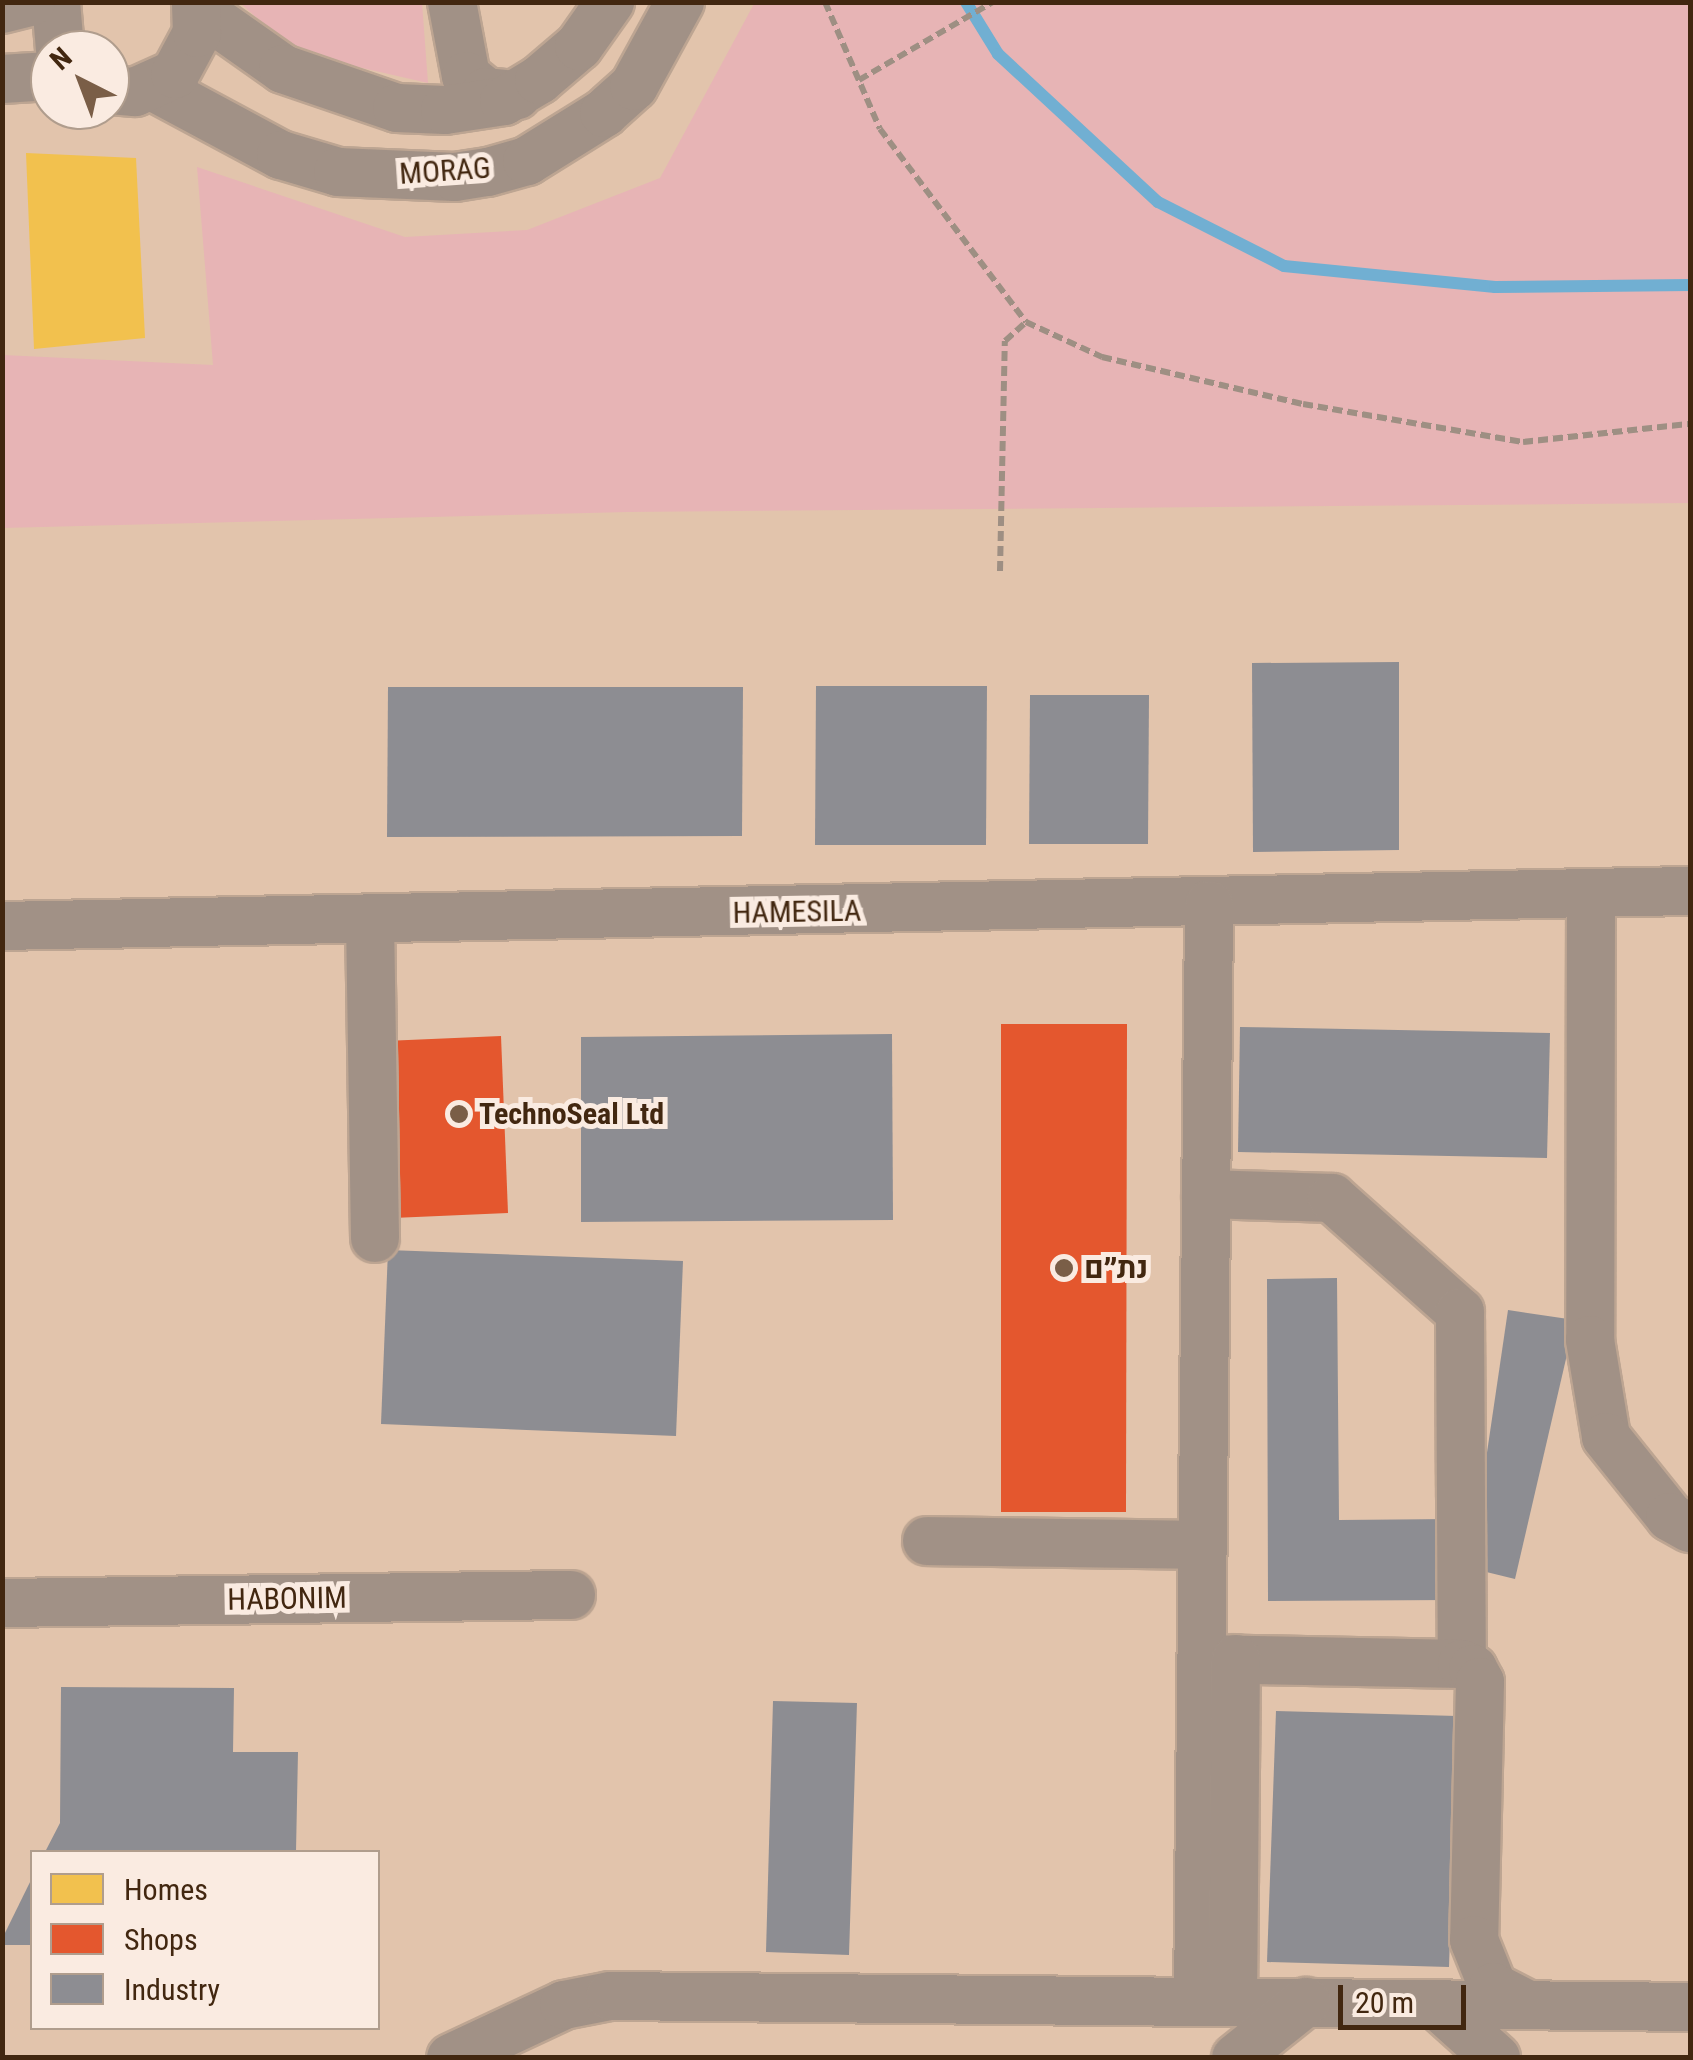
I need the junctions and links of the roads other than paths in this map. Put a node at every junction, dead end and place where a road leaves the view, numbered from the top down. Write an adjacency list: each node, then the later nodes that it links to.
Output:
1 (30, 2): 7 (street)
2 (56, 2): 8 (street)
3 (452, 2): 12 (street)
4 (680, 2): 11 (street, MORAG)
5 (197, 6): 11 (street); 12 (street, MORAG)
6 (606, 6): 12 (street, MORAG)
7 (2, 9)
8 (58, 30)
9 (30, 77): 10 (street)
10 (2, 79)
11 (132, 88)
12 (517, 95)
13 (1690, 891): 14 (street, HAMESILA)
14 (1591, 898): 15 (street, HAMESILA); 20 (street)
15 (1208, 904): 16 (street, HAMESILA); 18 (street)
16 (370, 920): 17 (street, HAMESILA); 19 (street)
17 (2, 926)
18 (1206, 1194): 22 (street); 26 (street)
19 (375, 1238)
20 (1690, 1528)
21 (927, 1541): 22 (street)
22 (1202, 1545): 25 (street)
23 (570, 1595): 24 (street, HABONIM)
24 (2, 1603)
25 (1219, 1659): 26 (street); 27 (street)
26 (1462, 1664): 30 (street)
27 (1216, 2002): 28 (street); 32 (street)
28 (1306, 2002): 29 (street); 33 (street)
29 (1436, 2004): 30 (street); 34 (street)
30 (1526, 2004): 31 (street)
31 (1690, 2007)
32 (451, 2058)
33 (1236, 2058)
34 (1496, 2058)

